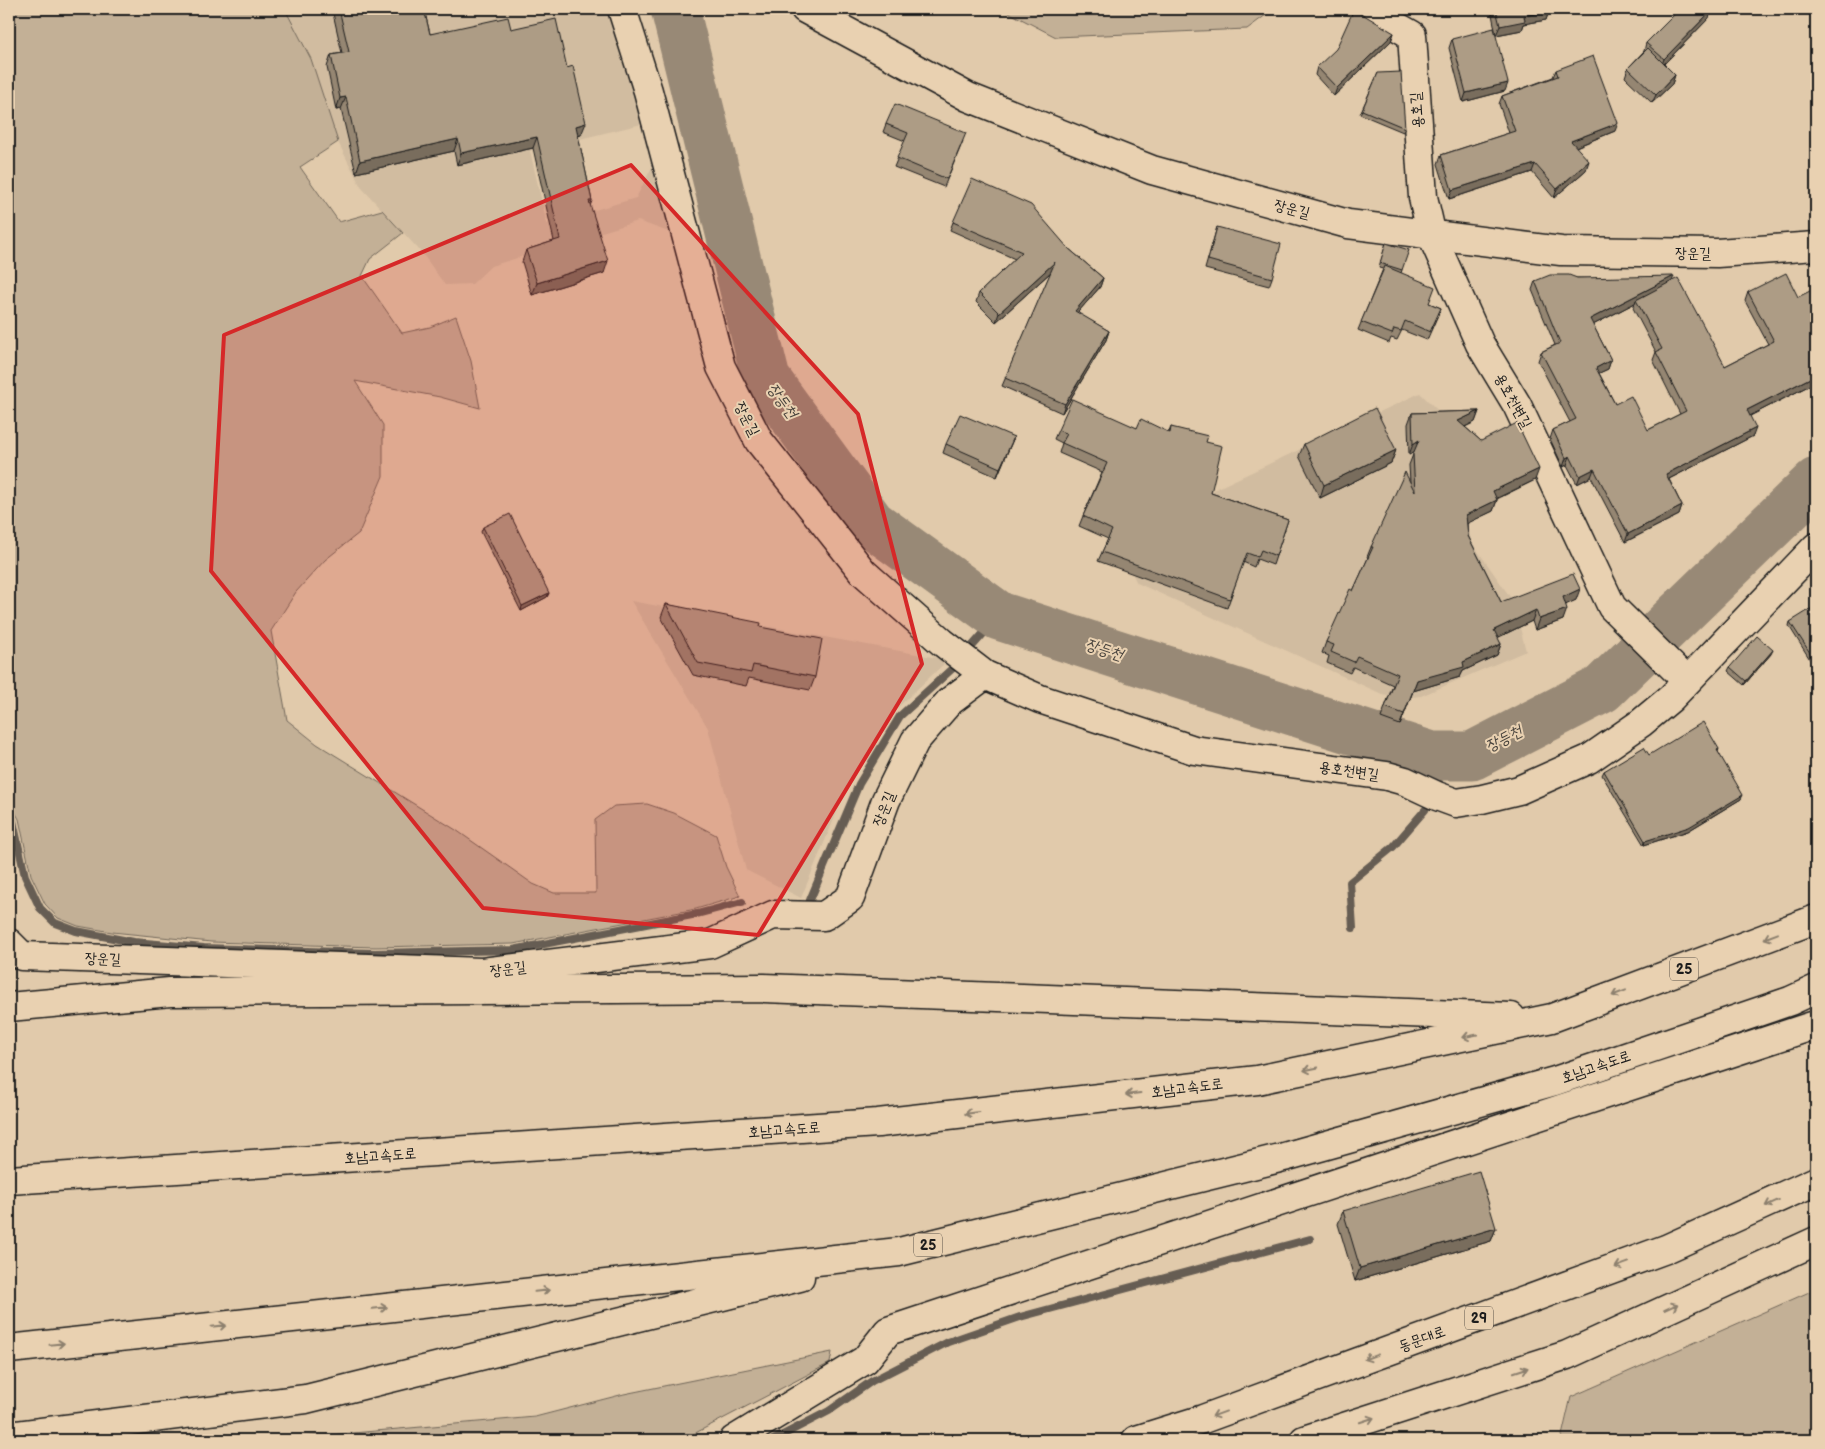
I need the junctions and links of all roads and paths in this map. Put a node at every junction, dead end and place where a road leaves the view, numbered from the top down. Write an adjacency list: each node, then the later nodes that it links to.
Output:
1 (622, 9): 7 (main road, 장운길)
2 (806, 9): 4 (main road, 장운길)
3 (1366, 9): 4 (main road, 용호길)
4 (1432, 236): 5 (main road, 장운길); 8 (main road, 용호천변길)
5 (1816, 246)
6 (1816, 546): 8 (main road, 용호천변길)
7 (985, 675): 8 (main road, 용호천변길); 10 (main road, 장운길)
8 (1682, 676)
9 (1816, 919): 13 (main road, 호남고속도로 / 25, one-way to 13)
10 (9, 944)
11 (1816, 989): 15 (main road, 호남고속도로 / 25)
12 (9, 1007): 13 (main road, 호남고속도로)
13 (1552, 1018): 16 (main road, 호남고속도로 / 25, one-way to 16)
14 (1816, 1026): 21 (main road)
15 (1284, 1157): 19 (main road, 호남고속도로 / 25, one-way to 15); 20 (main road, 호남고속도로)
16 (9, 1180)
17 (1816, 1182): 22 (main road, 동문대로 / 29, one-way to 22)
18 (1816, 1241): 23 (main road, one-way to 18)
19 (9, 1349)
20 (9, 1436)
21 (734, 1440)
22 (1136, 1440)
23 (1304, 1440)

